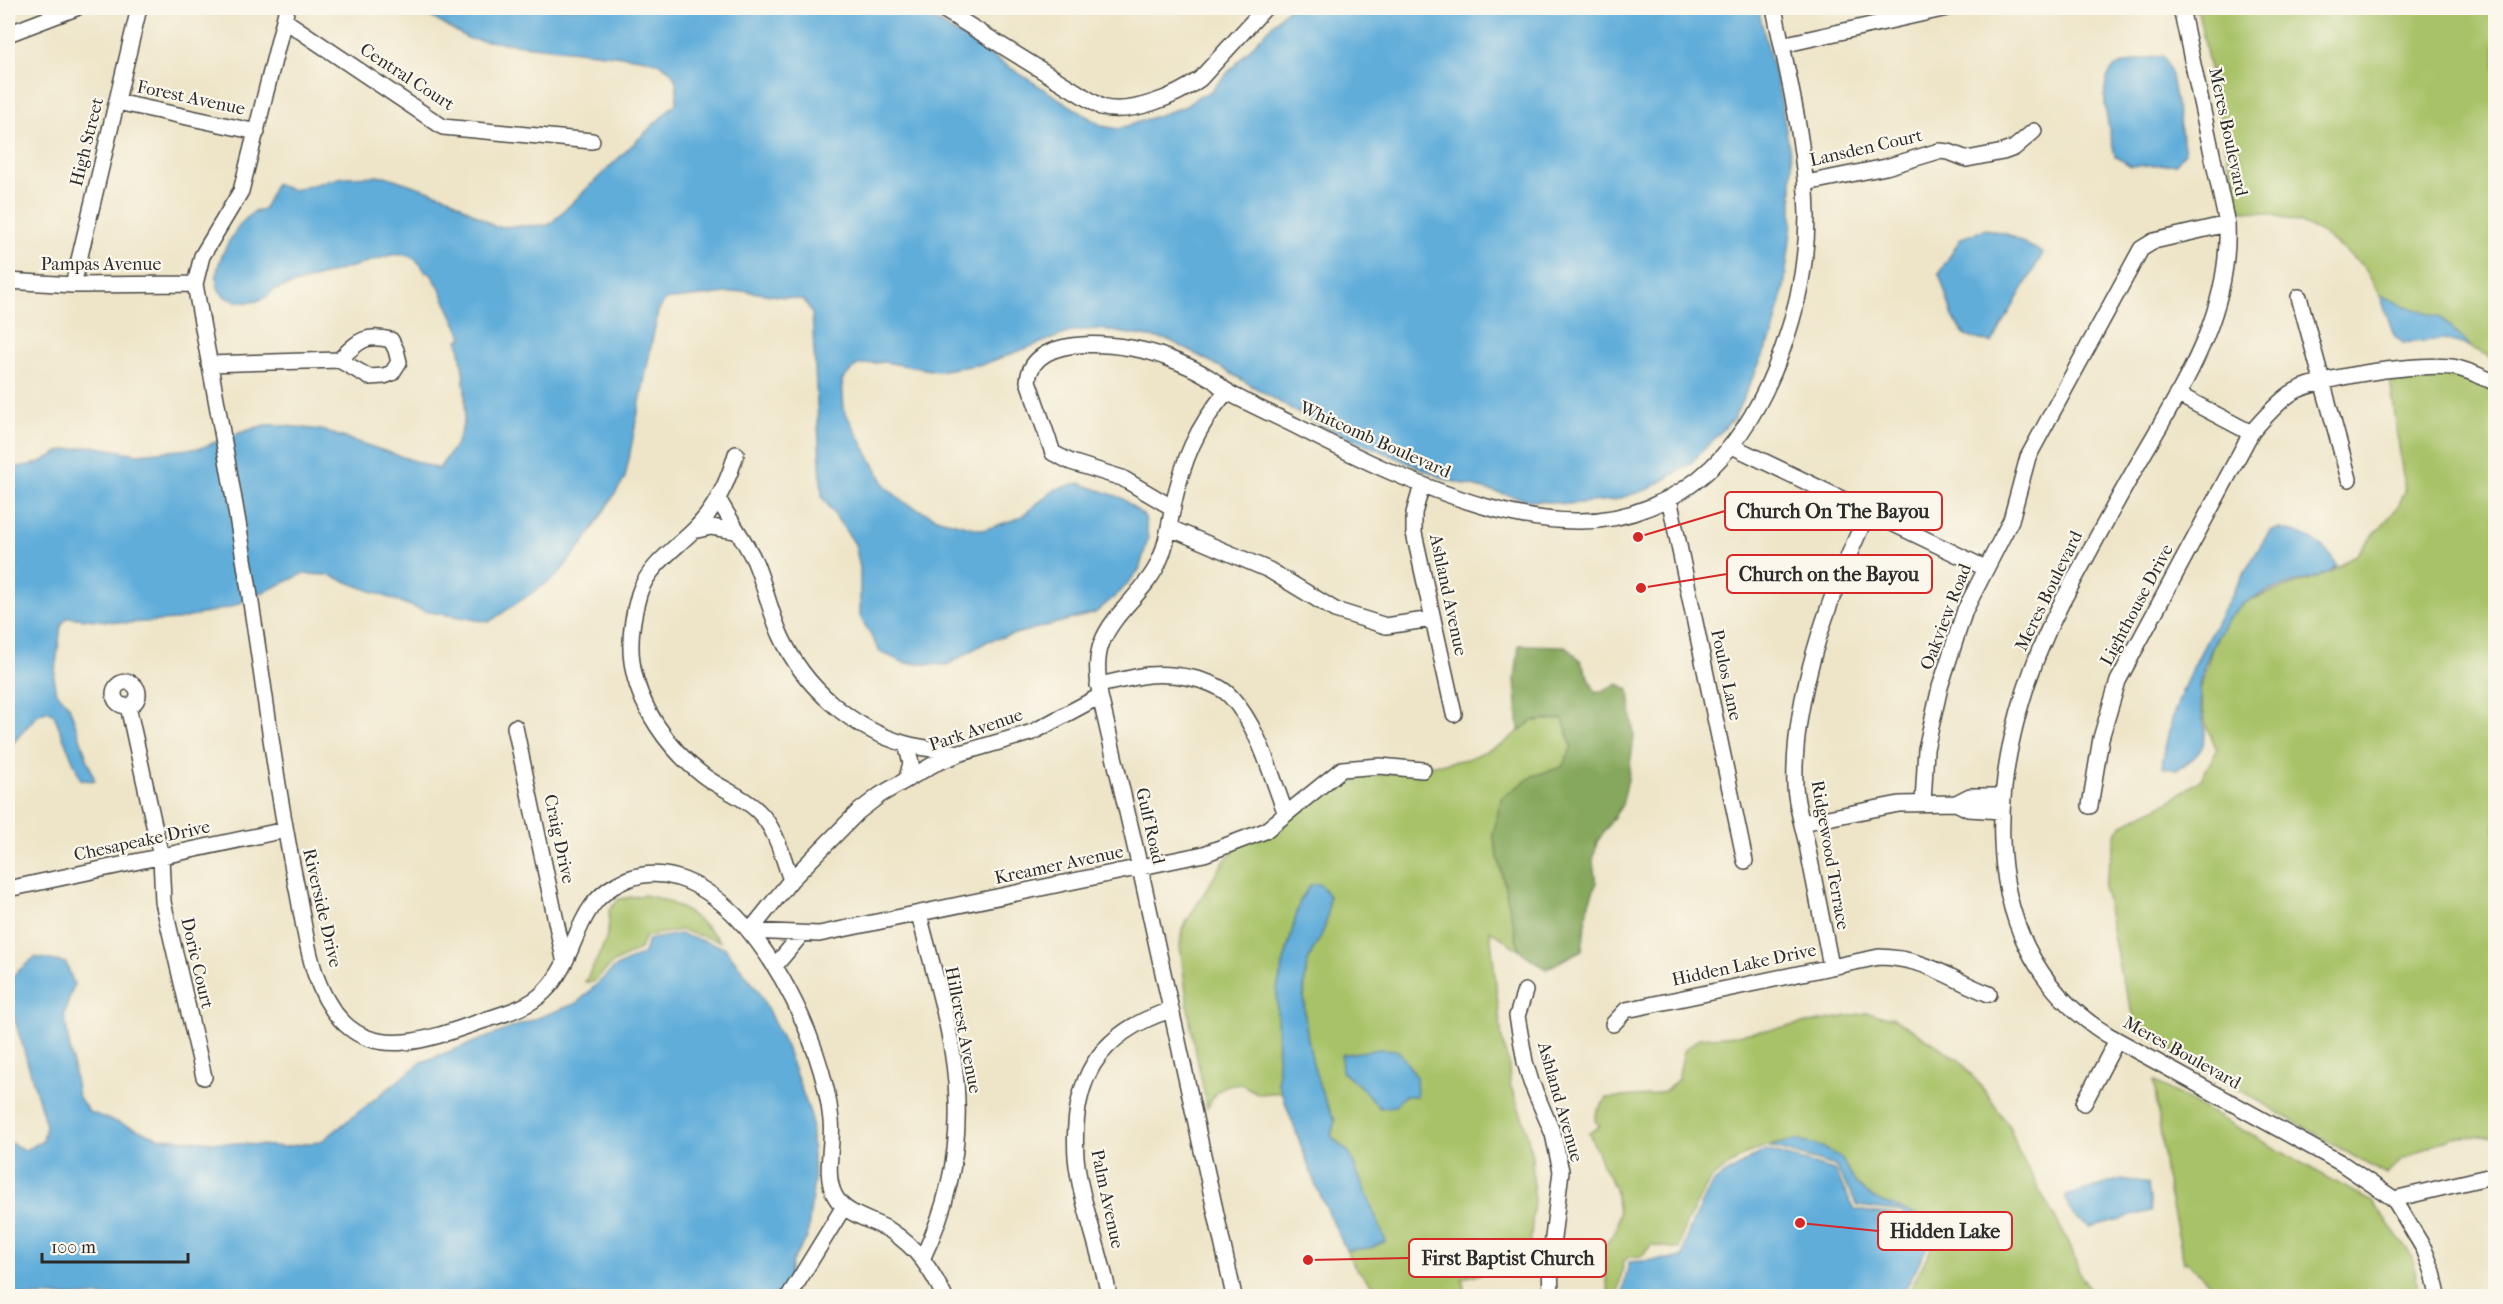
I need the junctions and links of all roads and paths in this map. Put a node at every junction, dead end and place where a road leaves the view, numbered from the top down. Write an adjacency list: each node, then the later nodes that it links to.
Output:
1 (76, 8): 9 (street)
2 (138, 8): 11 (street, High Street)
3 (1774, 8): 10 (street, Whitcomb Boulevard)
4 (1947, 8): 10 (street)
5 (2181, 8): 16 (street, Meres Boulevard)
6 (949, 10): 7 (street)
7 (1258, 11)
8 (286, 14): 13 (street); 14 (street, Central Court)
9 (8, 34)
10 (1782, 45): 15 (street, Whitcomb Boulevard)
11 (117, 102): 13 (street, Forest Avenue); 19 (street, High Street)
12 (2034, 131): 15 (street, Lansden Court)
13 (257, 132): 18 (street)
14 (592, 141)
15 (1806, 183): 28 (street, Whitcomb Boulevard)
16 (2227, 224): 26 (street, Meres Boulevard); 39 (street, Oakview Road)
17 (8, 281): 19 (street, Pampas Avenue)
18 (195, 284): 19 (street, Pampas Avenue); 22 (street, Riverside Drive)
19 (73, 285)
20 (2299, 297): 23 (street)
21 (339, 360): 22 (street)
22 (209, 364): 54 (street, Riverside Drive)
23 (2322, 382): 24 (street, Lighthouse Drive); 27 (street, Lighthouse Drive); 30 (street)
24 (2496, 383)
25 (1227, 392): 31 (street, Whitcomb Boulevard); 34 (street, Gulf Road); 34 (street, Whitcomb Boulevard)
26 (2177, 394): 27 (street); 50 (street, Meres Boulevard)
27 (2251, 433): 51 (street, Lighthouse Drive)
28 (1732, 446): 33 (street, Whitcomb Boulevard); 35 (street)
29 (736, 454): 32 (street)
30 (2349, 479)
31 (1422, 485): 33 (street, Whitcomb Boulevard); 40 (street, Ashland Avenue)
32 (718, 498): 37 (street); 38 (street)
33 (1669, 498): 56 (street, Poulos Lane)
34 (1173, 508): 36 (street, Gulf Road)
35 (1869, 510): 39 (street); 53 (street, Ridgewood Terrace)
36 (1170, 528): 40 (street); 41 (street, Gulf Road)
37 (693, 531): 38 (street); 58 (street)
38 (736, 531): 45 (street)
39 (1985, 568): 49 (street, Oakview Road)
40 (1432, 619): 43 (street, Ashland Avenue)
41 (1099, 691): 46 (street, Park Avenue); 52 (street, Park Avenue); 57 (street, Gulf Road)
42 (128, 706): 55 (street, Doric Court)
43 (1454, 714)
44 (515, 727): 63 (street, Craig Drive)
45 (906, 744): 46 (street); 48 (street)
46 (961, 753): 48 (street, Park Avenue)
47 (1424, 770): 52 (street, Kreamer Avenue)
48 (907, 778): 58 (street, Park Avenue)
49 (1923, 803): 50 (street); 53 (street)
50 (2003, 804): 70 (street, Meres Boulevard)
51 (2090, 806)
52 (1286, 814): 57 (street, Kreamer Avenue)
53 (1802, 824): 65 (street, Ridgewood Terrace)
54 (285, 830): 55 (street, Chesapeake Drive); 63 (street, Riverside Drive)
55 (160, 857): 59 (street, Chesapeake Drive); 71 (street, Doric Court)
56 (1745, 861)
57 (1140, 868): 60 (street, Kreamer Avenue); 68 (street, Gulf Road)
58 (791, 880): 61 (street, Park Avenue)
59 (8, 890)
60 (919, 914): 62 (street, Kreamer Avenue); 76 (street, Hillcrest Avenue)
61 (750, 931): 62 (street, Kreamer Avenue); 63 (street, Riverside Drive); 64 (street, Riverside Drive)
62 (801, 935): 64 (street)
63 (564, 959)
64 (775, 966): 75 (street, Riverside Drive)
65 (1831, 966): 67 (street, Hidden Lake Drive); 69 (street, Hidden Lake Drive)
66 (1524, 991): 81 (street, Ashland Avenue)
67 (1989, 994)
68 (1171, 1010): 79 (street, Palm Avenue); 80 (street, Gulf Road)
69 (1613, 1024)
70 (2117, 1040): 72 (street); 74 (street, Meres Boulevard)
71 (204, 1077)
72 (2084, 1102)
73 (2496, 1175): 74 (street)
74 (2394, 1199): 82 (street, Meres Boulevard)
75 (843, 1208): 76 (street); 77 (street)
76 (923, 1257): 78 (street)
77 (789, 1296)
78 (944, 1296)
79 (1109, 1296)
80 (1234, 1296)
81 (1551, 1296)
82 (2438, 1296)

